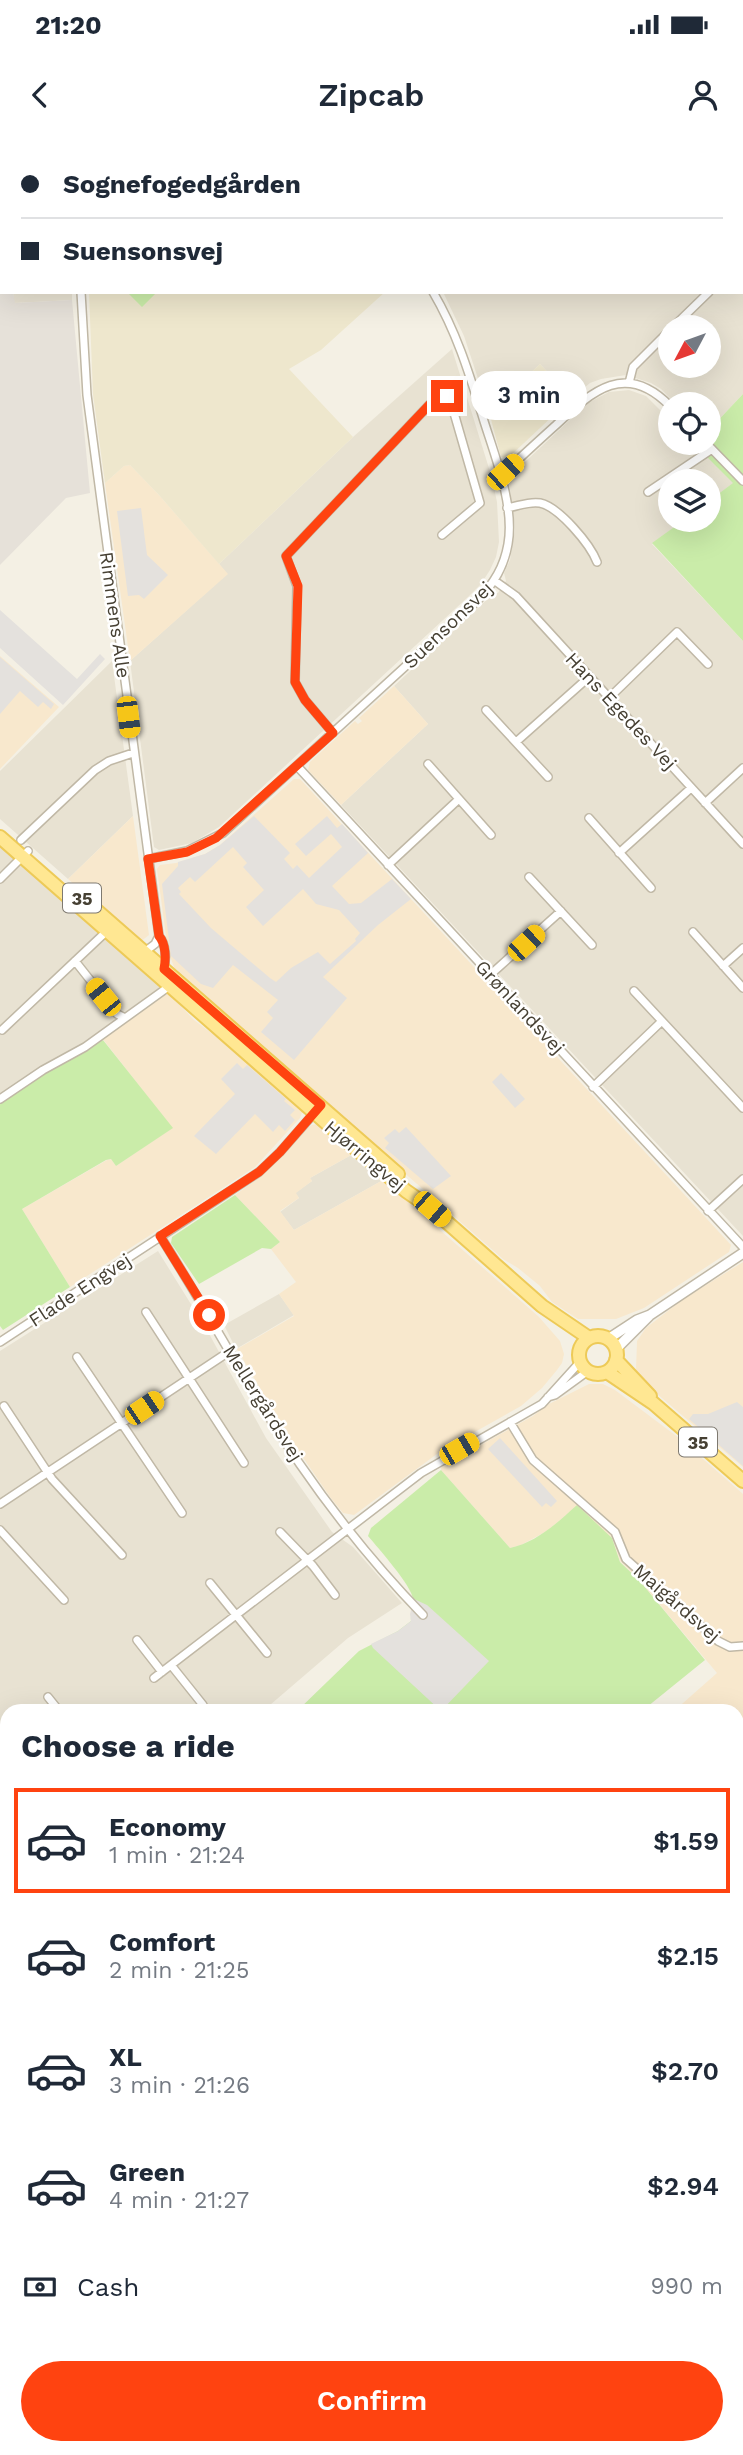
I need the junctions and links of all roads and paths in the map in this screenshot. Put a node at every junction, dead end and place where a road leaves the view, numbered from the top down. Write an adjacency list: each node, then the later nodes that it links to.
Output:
1 (81, 294): 23 (street, Rimmens Alle)
2 (434, 294): 10 (street, Suensonsvej)
3 (707, 294): 4 (street)
4 (686, 315)
5 (658, 343): 6 (street)
6 (629, 383): 7 (street); 10 (street)
7 (658, 396)
8 (697, 455): 12 (street)
9 (718, 455): 11 (street)
10 (500, 476): 13 (street, Suensonsvej)
11 (743, 481)
12 (648, 492)
13 (508, 508): 15 (street); 16 (street, Suensonsvej)
14 (442, 536): 21 (street)
15 (597, 562)
16 (495, 581): 18 (street, Hans Egedes Vej); 21 (street, Suensonsvej)
17 (708, 664): 19 (street)
18 (589, 677): 19 (street, Hans Egedes Vej); 22 (street)
19 (609, 698): 28 (street, Hans Egedes Vej)
20 (486, 710): 22 (street)
21 (333, 733): 25 (street, Suensonsvej)
22 (516, 742): 27 (street)
23 (133, 753): 35 (street); 39 (street, Rimmens Alle)
24 (428, 764): 29 (street)
25 (297, 766): 39 (street, Suensonsvej); 40 (street, Grønlandsvej)
26 (743, 768): 30 (street)
27 (548, 777)
28 (691, 788): 30 (street, Hans Egedes Vej); 37 (street)
29 (459, 799): 33 (street); 40 (street)
30 (705, 803): 36 (street, Hans Egedes Vej)
31 (589, 818): 37 (street)
32 (0, 827): 38 (main road, Hjørringvej / 35)
33 (491, 835)
34 (0, 837): 38 (main road, Hjørringvej / 35)
35 (21, 840)
36 (743, 844)
37 (620, 853): 43 (street)
38 (26, 854): 42 (street); 45 (main road, Hjørringvej / 35)
39 (148, 859): 47 (street, Rimmens Alle)
40 (388, 865): 54 (street, Grønlandsvej)
41 (529, 877): 44 (street)
42 (0, 879)
43 (651, 888)
44 (561, 911): 48 (street); 54 (street)
45 (110, 928): 50 (main road, Hjørringvej / 35); 51 (street)
46 (693, 932): 52 (street)
47 (159, 936): 50 (street); 53 (street, Rimmens Alle)
48 (592, 945)
49 (743, 948): 52 (street)
50 (141, 955): 53 (main road, Hjørringvej / 35)
51 (75, 961): 58 (street); 60 (street)
52 (723, 966): 56 (street)
53 (161, 972): 55 (main road, Hjørringvej / 35)
54 (490, 975): 61 (street, Grønlandsvej)
55 (173, 982): 58 (street); 64 (main road, Hjørringvej / 35)
56 (743, 988)
57 (634, 991): 59 (street)
58 (125, 1018): 62 (street)
59 (662, 1021): 61 (street); 63 (street)
60 (2, 1030)
61 (593, 1087): 66 (street, Grønlandsvej)
62 (0, 1098)
63 (743, 1108)
64 (317, 1109): 67 (street, Flade Engvej); 69 (main road, Hjørringvej / 35)
65 (743, 1179): 66 (street)
66 (708, 1211): 68 (street, Grønlandsvej)
67 (160, 1236): 72 (street, Flade Engvej); 74 (street, Mellergårdsvej)
68 (743, 1250): 73 (street)
69 (542, 1306): 71 (main road, Hjørringvej / 35); 76 (main road, Hjørringvej / 35)
70 (146, 1312): 78 (street)
71 (589, 1338): 73 (main road); 76 (main road)
72 (0, 1342)
73 (613, 1349): 77 (main road); 80 (main road, 35)
74 (230, 1351): 78 (street); 90 (street, Mellergårdsvej)
75 (77, 1357): 83 (street)
76 (583, 1361): 77 (main road); 79 (street); 79 (street)
77 (607, 1372): 80 (main road, 35)
78 (189, 1378): 83 (street); 84 (street)
79 (548, 1397): 82 (street)
80 (653, 1403): 86 (main road, 35)
81 (4, 1406): 85 (street)
82 (510, 1422): 90 (street); 100 (street, Maigårdsvej)
83 (121, 1423): 85 (street); 88 (street)
84 (244, 1463)
85 (48, 1472): 87 (street); 92 (street)
86 (743, 1481)
87 (0, 1504)
88 (182, 1513)
89 (0, 1530): 96 (street)
90 (348, 1531): 93 (street); 98 (street, Mellergårdsvej)
91 (280, 1532): 93 (street)
92 (122, 1555)
93 (308, 1561): 95 (street); 97 (street)
94 (210, 1584): 97 (street)
95 (335, 1595)
96 (64, 1600)
97 (236, 1615): 101 (street); 102 (street)
98 (422, 1615)
99 (137, 1640): 103 (street)
100 (743, 1646)
101 (267, 1653)
102 (171, 1665): 103 (street); 107 (street)
103 (162, 1672): 104 (street)
104 (154, 1678)
105 (48, 1696): 106 (street)
106 (54, 1704)
107 (202, 1704)

